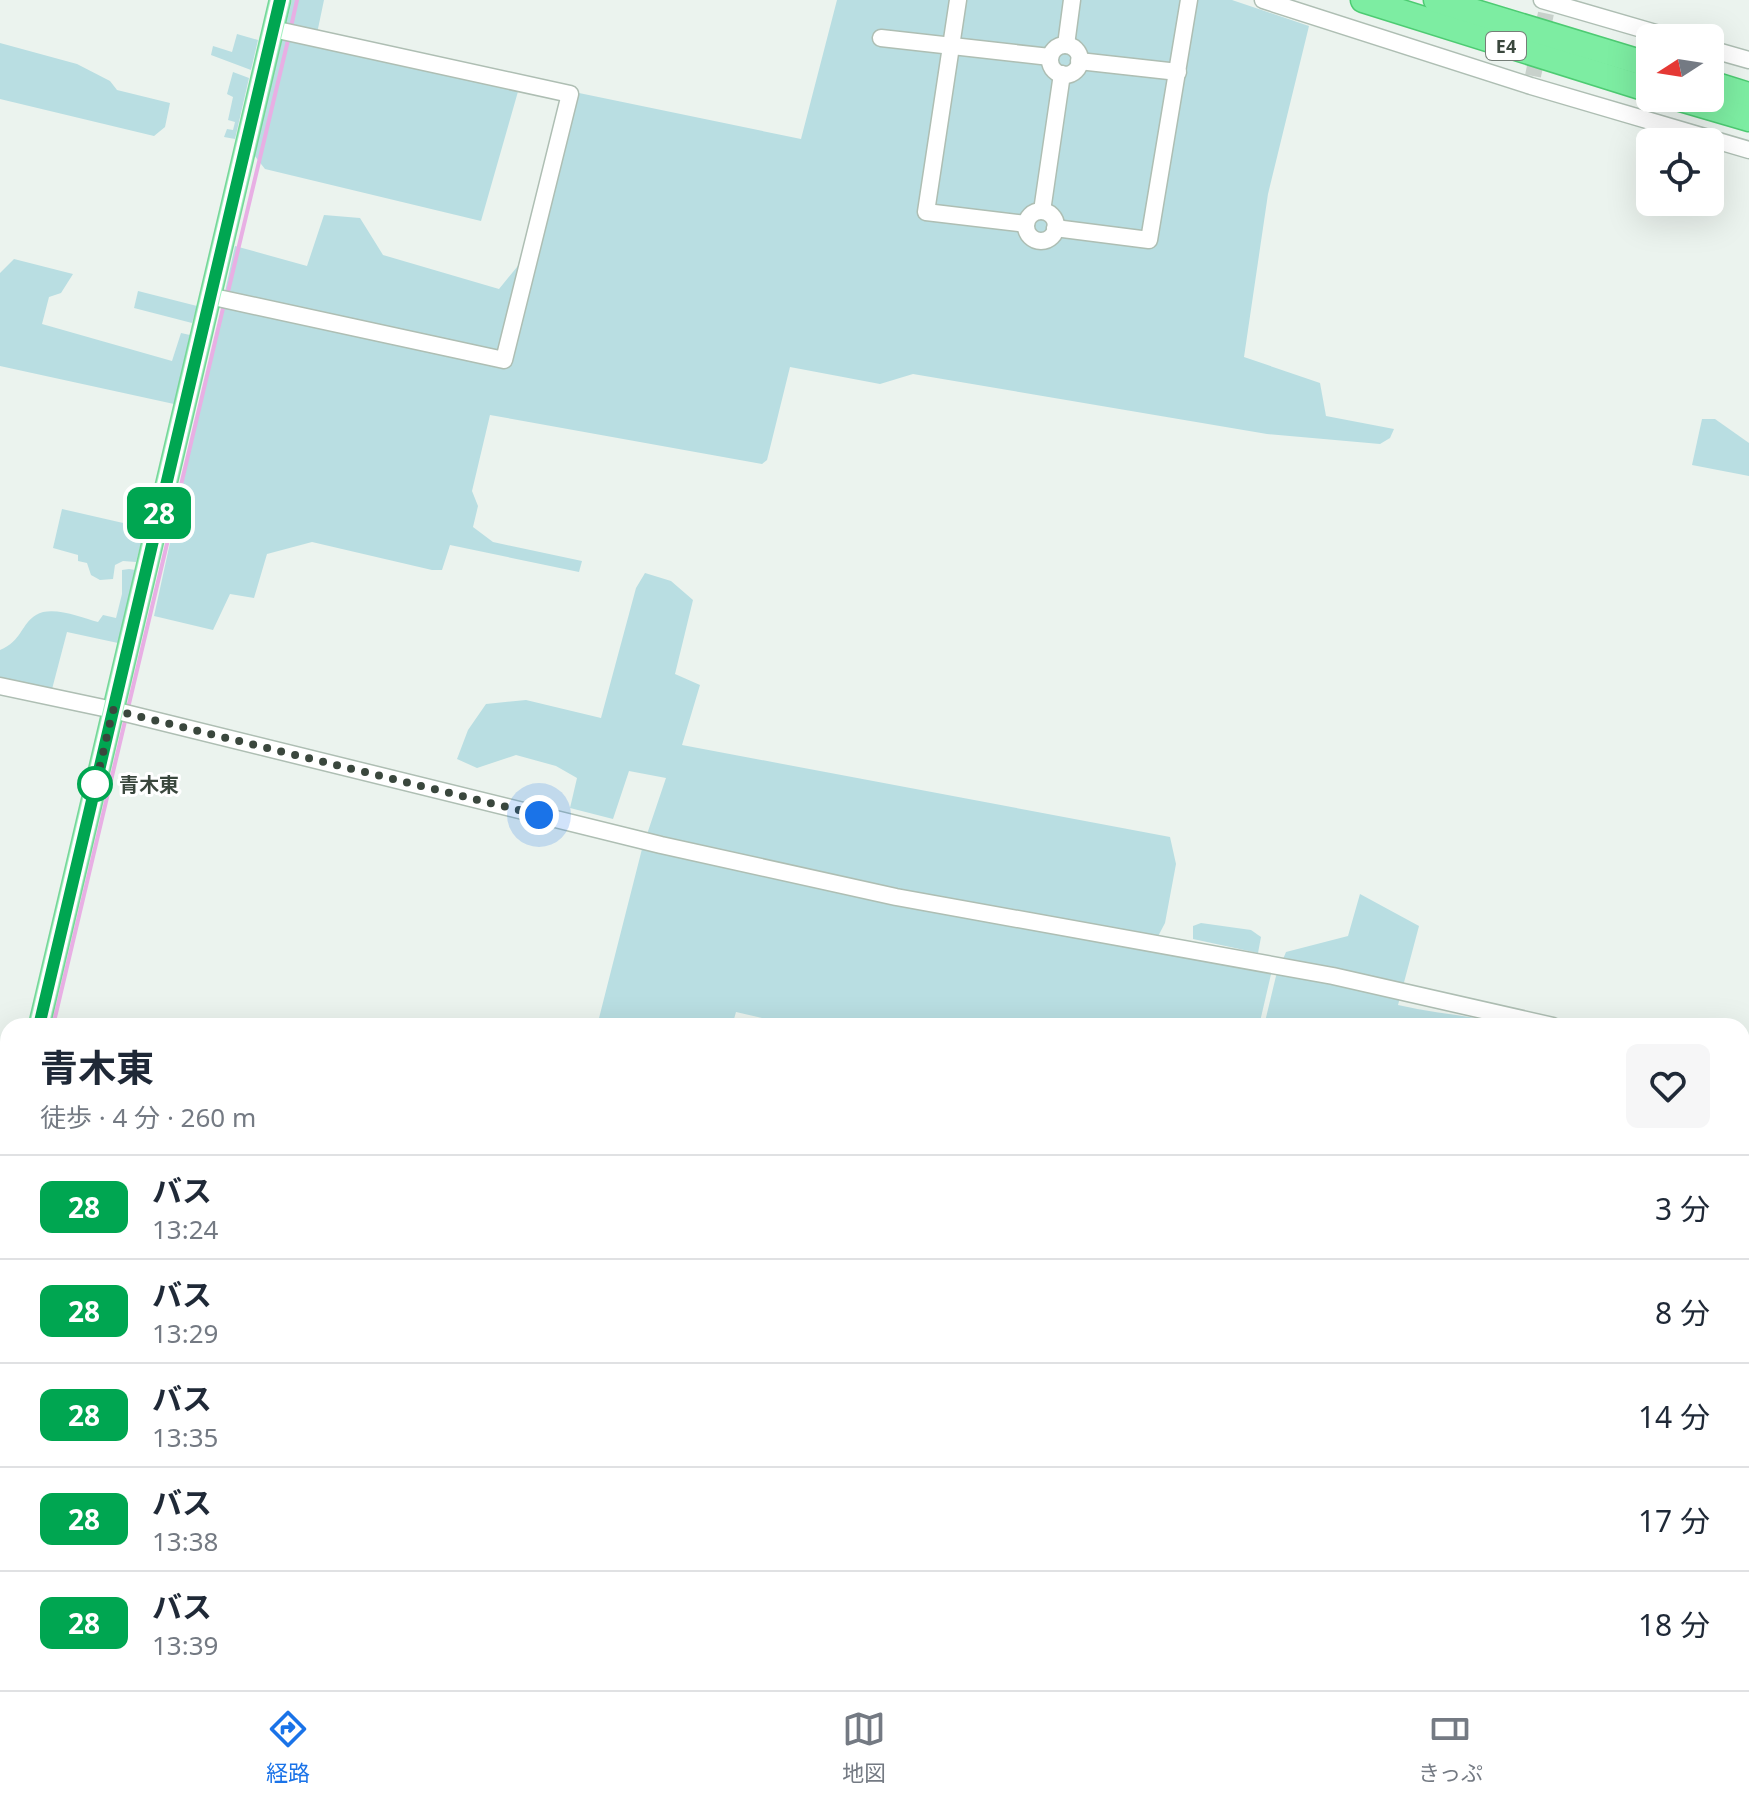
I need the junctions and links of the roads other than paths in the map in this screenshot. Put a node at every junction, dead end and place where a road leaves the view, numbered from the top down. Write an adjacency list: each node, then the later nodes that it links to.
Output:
1 (280, 0): 10 (main road)
2 (958, 0): 13 (street)
3 (1072, 0): 12 (street)
4 (1189, 0): 19 (street)
5 (1263, 0): 26 (street)
6 (1363, 0): 21 (highway, E4)
7 (1436, 0): 18 (highway, E4)
8 (1545, 5): 9 (street)
9 (1636, 28)
10 (273, 29): 30 (main road); 30 (street)
11 (881, 38): 13 (street)
12 (1066, 45): 15 (street); 17 (street)
13 (951, 46): 15 (street); 28 (street)
14 (1724, 53): 16 (street)
15 (1050, 57): 20 (street)
16 (1749, 60)
17 (1079, 61): 19 (street); 20 (street)
18 (1636, 61)
19 (1178, 72): 29 (street)
20 (1062, 74): 27 (street)
21 (1636, 86)
22 (1724, 87): 23 (highway)
23 (1749, 95)
24 (1724, 112): 25 (highway)
25 (1749, 119)
26 (1749, 150)
27 (1042, 211): 28 (street); 29 (street)
28 (1026, 224): 29 (street)
29 (1055, 228)
30 (209, 296): 32 (main road)
31 (0, 686): 32 (street)
32 (113, 710): 33 (main road); 34 (street)
33 (41, 1018)
34 (1518, 1018)

